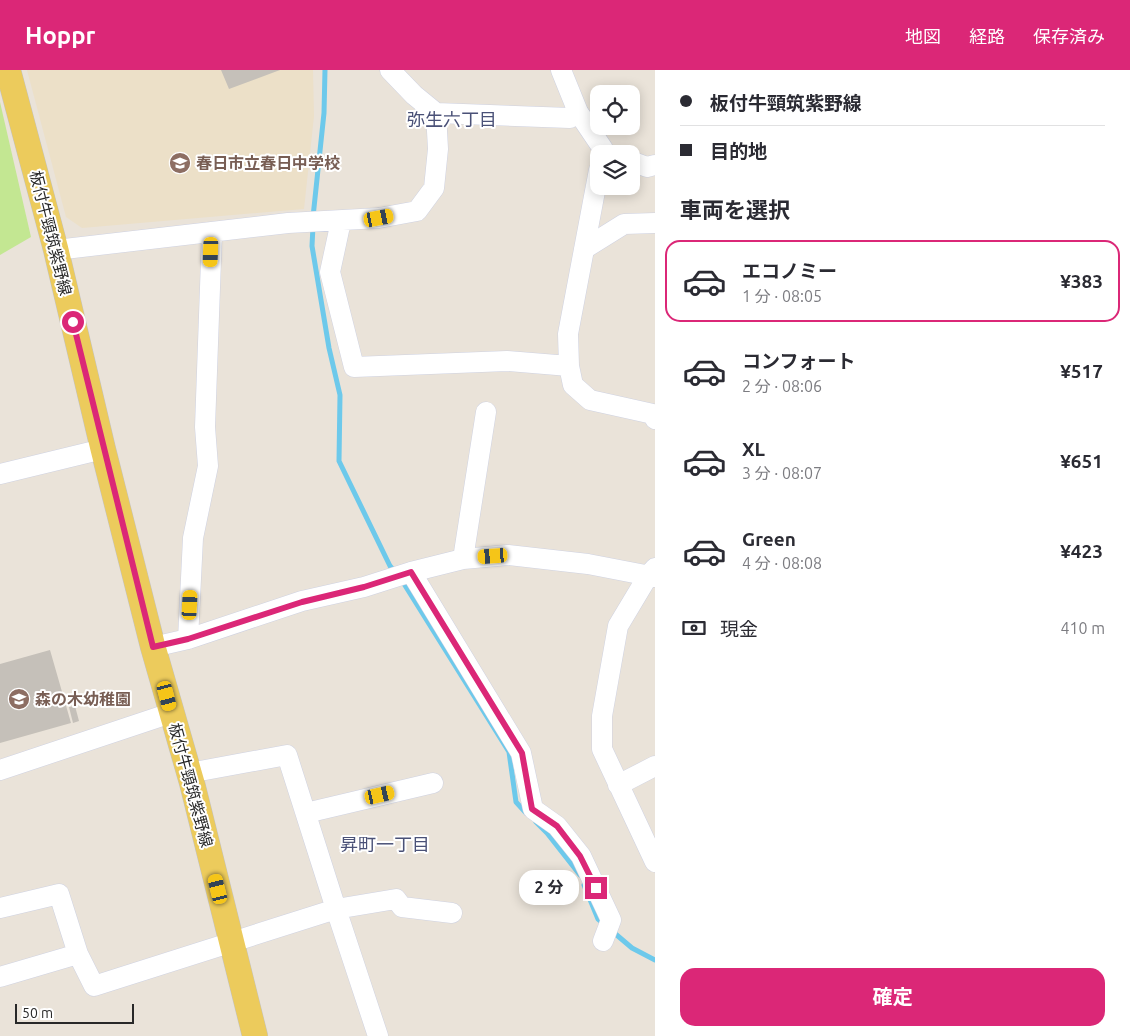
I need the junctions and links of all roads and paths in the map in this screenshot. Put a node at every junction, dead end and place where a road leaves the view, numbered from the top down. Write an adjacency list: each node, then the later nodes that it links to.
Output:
1 (8, 70): 14 (main road, 板付牛頸筑紫野線)
2 (390, 70): 5 (street)
3 (560, 70): 4 (street)
4 (578, 112): 5 (street); 6 (street)
5 (436, 113): 10 (street)
6 (601, 145)
7 (640, 164): 8 (street)
8 (655, 165)
9 (594, 195): 13 (street)
10 (337, 221): 12 (street); 15 (street)
11 (655, 223): 13 (street)
12 (212, 232): 14 (street); 23 (street)
13 (584, 249): 15 (street)
14 (56, 250): 18 (main road, 板付牛頸筑紫野線)
15 (569, 366): 17 (street)
16 (486, 412): 20 (street)
17 (655, 419)
18 (103, 449): 19 (street); 24 (main road, 板付牛頸筑紫野線)
19 (0, 474)
20 (463, 559): 21 (street); 22 (street)
21 (411, 572): 23 (street); 36 (street)
22 (653, 574): 30 (street)
23 (188, 639): 24 (street)
24 (153, 647): 25 (main road, 板付牛頸筑紫野線)
25 (171, 713): 27 (street); 28 (main road, 板付牛頸筑紫野線)
26 (655, 766): 30 (street)
27 (0, 770)
28 (189, 773): 31 (street); 37 (main road, 板付牛頸筑紫野線)
29 (421, 780): 31 (street)
30 (618, 784): 32 (street)
31 (306, 813): 34 (street)
32 (655, 862)
33 (0, 908): 38 (street)
34 (336, 910): 35 (street); 37 (street); 41 (street)
35 (452, 913)
36 (603, 941)
37 (232, 942): 38 (street); 40 (main road, 板付牛頸筑紫野線)
38 (78, 954): 39 (street)
39 (0, 977)
40 (255, 1036)
41 (378, 1036)

